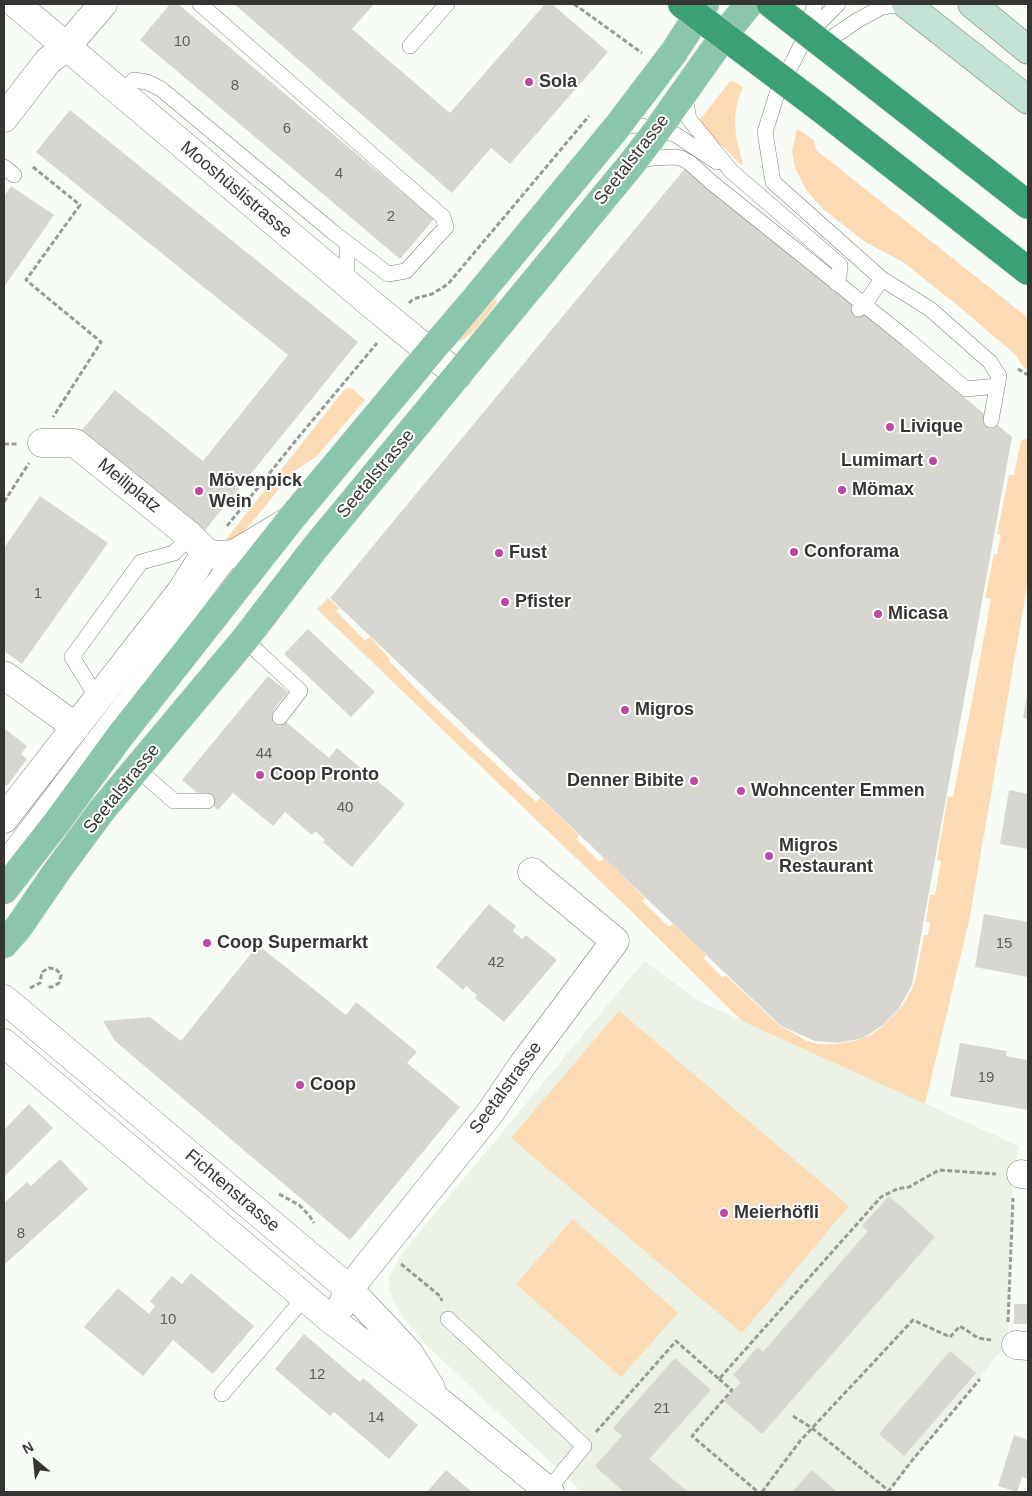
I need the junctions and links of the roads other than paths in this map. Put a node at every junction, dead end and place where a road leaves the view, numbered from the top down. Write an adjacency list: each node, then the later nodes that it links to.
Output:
1 (16, 4): 14 (street, Mooshüslistrasse)
2 (103, 4): 14 (street)
3 (200, 4): 27 (lane)
4 (447, 4): 15 (lane)
5 (682, 4): 28 (highway, bridge)
6 (705, 4): 22 (main road, Seetalstrasse)
7 (749, 4): 18 (main road, Seetalstrasse)
8 (771, 4): 26 (highway, bridge)
9 (815, 4): 13 (lane)
10 (838, 4): 13 (lane)
11 (905, 4): 17 (lane); 20 (main road)
12 (972, 4): 16 (main road)
13 (804, 38): 17 (lane)
14 (67, 46): 19 (street, Mooshüslistrasse); 21 (street)
15 (410, 46)
16 (1028, 50)
17 (793, 62): 29 (lane)
18 (684, 91): 23 (main road, Seetalstrasse); 25 (lane)
19 (122, 94): 27 (lane); 31 (street, Mooshüslistrasse)
20 (1028, 100)
21 (4, 118)
22 (617, 127): 23 (lane); 33 (main road, Seetalstrasse)
23 (658, 129): 24 (main road, Seetalstrasse); 25 (lane)
24 (633, 162): 30 (lane); 34 (main road, Seetalstrasse)
25 (731, 171): 30 (lane)
26 (1028, 205)
27 (347, 244): 31 (lane)
28 (1028, 271)
29 (882, 279): 32 (lane); 35 (lane)
30 (836, 282): 32 (lane)
31 (348, 283): 33 (street, Mooshüslistrasse)
32 (862, 307): 35 (lane)
33 (430, 352): 34 (street, Mooshüslistrasse); 38 (main road, Seetalstrasse)
34 (458, 375): 41 (main road, Seetalstrasse)
35 (997, 386): 36 (lane)
36 (991, 420)
37 (42, 443): 39 (street, Meiliplatz)
38 (290, 520): 40 (street); 51 (main road, Seetalstrasse)
39 (198, 544): 40 (street); 43 (street); 43 (lane)
40 (234, 554): 49 (lane)
41 (245, 639): 44 (lane); 46 (main road, Seetalstrasse)
42 (4, 675): 45 (street)
43 (98, 699): 45 (street)
44 (280, 717)
45 (76, 727): 48 (street)
46 (136, 768): 47 (lane); 52 (main road, Seetalstrasse)
47 (207, 801)
48 (4, 819)
49 (4, 858)
50 (532, 872): 55 (street, Seetalstrasse)
51 (4, 890)
52 (4, 944)
53 (19, 992): 55 (street, Fichtenstrasse)
54 (4, 1042): 56 (street, Fichtenstrasse)
55 (349, 1289): 58 (street, Seetalstrasse); 60 (street, Fichtenstrasse)
56 (305, 1297): 58 (street, Fichtenstrasse); 59 (lane)
57 (448, 1319): 61 (lane)
58 (334, 1322): 60 (street, Fichtenstrasse)
59 (222, 1394)
60 (440, 1402): 61 (street, Fichtenstrasse)
61 (549, 1491)

